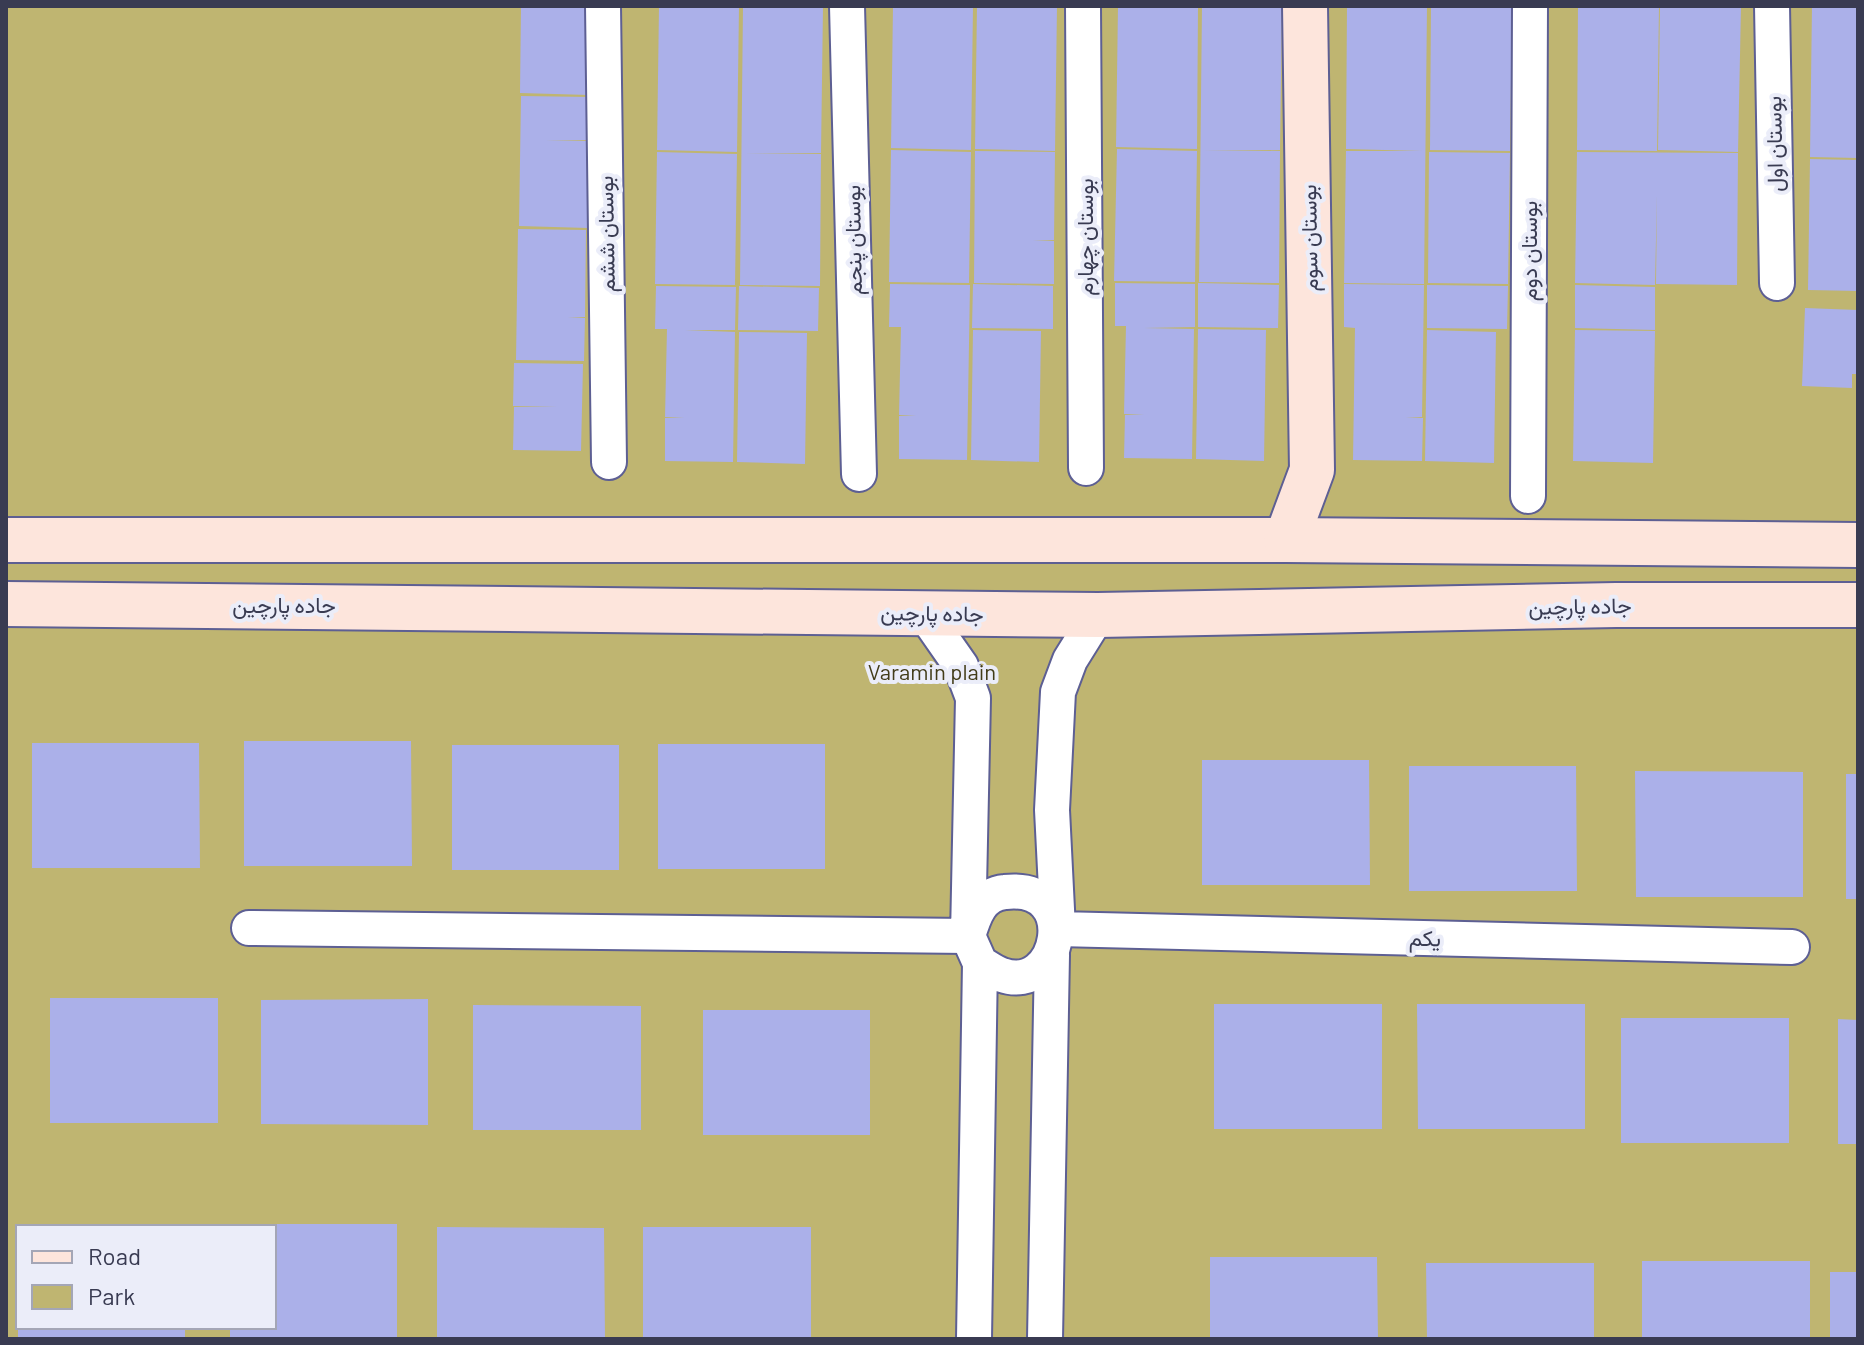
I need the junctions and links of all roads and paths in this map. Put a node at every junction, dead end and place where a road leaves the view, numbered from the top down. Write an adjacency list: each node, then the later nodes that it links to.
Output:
1 (603, 6): 8 (street, بوستان ششم)
2 (847, 6): 11 (street, بوستان پنجم)
3 (1083, 6): 9 (street, بوستان چهارم)
4 (1305, 6): 10 (main road, بوستان سوم)
5 (1530, 6): 12 (street, بوستان دوم)
6 (1772, 6): 7 (street, بوستان اول)
7 (1777, 283)
8 (609, 462)
9 (1086, 468)
10 (1312, 470): 14 (main road, بوستان سوم); 16 (main road, بوستان سوم)
11 (859, 474)
12 (1528, 496)
13 (6, 540): 15 (main road)
14 (1286, 540): 15 (main road); 16 (main road)
15 (330, 541): 19 (main road)
16 (1365, 541): 17 (main road)
17 (1858, 545)
18 (6, 604): 19 (main road, جاده پارچین)
19 (331, 605): 21 (main road, جاده پارچین)
20 (1858, 605): 22 (main road, جاده پارچین)
21 (924, 613): 22 (main road, جاده پارچین); 26 (street)
22 (1098, 615): 24 (street)
23 (249, 928): 26 (street)
24 (1055, 942): 25 (street, یکم); 26 (street); 26 (street); 28 (street)
25 (1792, 947)
26 (974, 949): 27 (street)
27 (974, 1339)
28 (1045, 1339)

